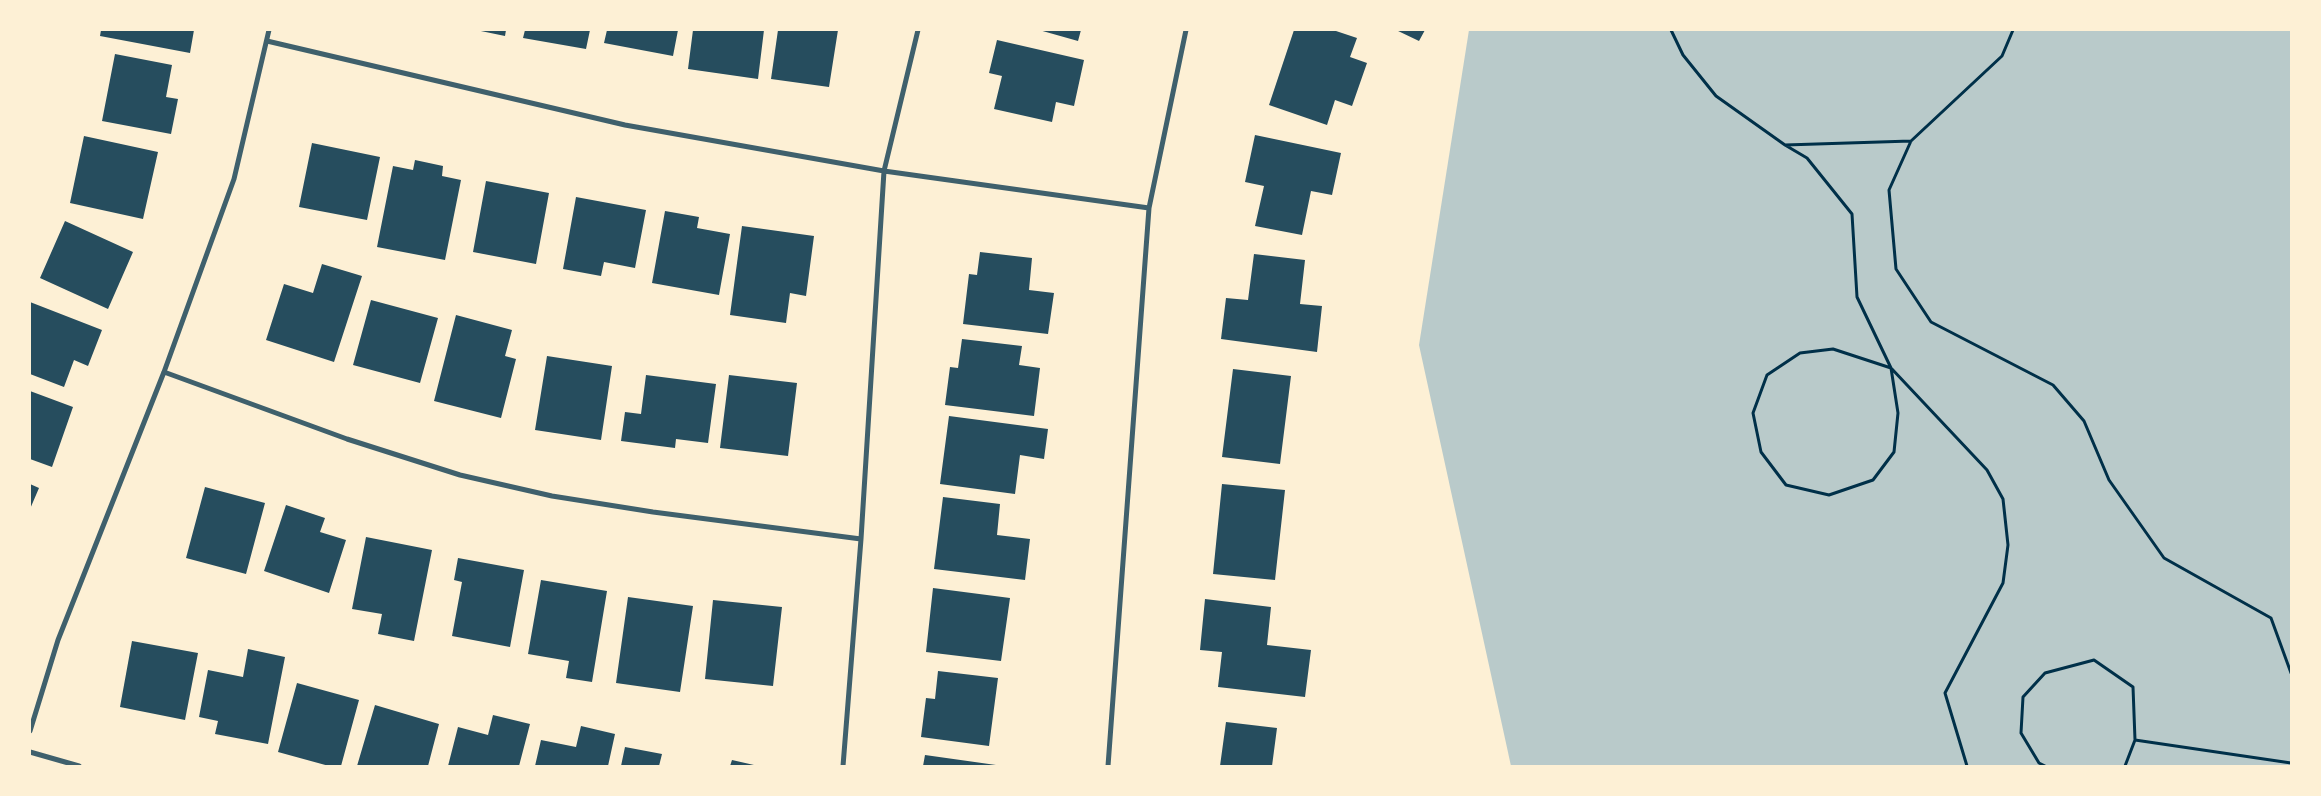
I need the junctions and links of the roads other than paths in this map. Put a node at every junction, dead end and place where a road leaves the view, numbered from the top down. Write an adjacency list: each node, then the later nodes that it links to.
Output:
1 (269, 30): 4 (street)
2 (918, 30): 5 (street)
3 (1186, 30): 6 (street)
4 (267, 41): 5 (street); 7 (street)
5 (884, 171): 6 (street); 8 (street)
6 (1149, 208): 13 (street)
7 (164, 372): 8 (street); 9 (street)
8 (861, 539): 12 (street)
9 (30, 731)
10 (30, 752): 11 (street)
11 (79, 766)
12 (843, 766)
13 (1108, 766)

